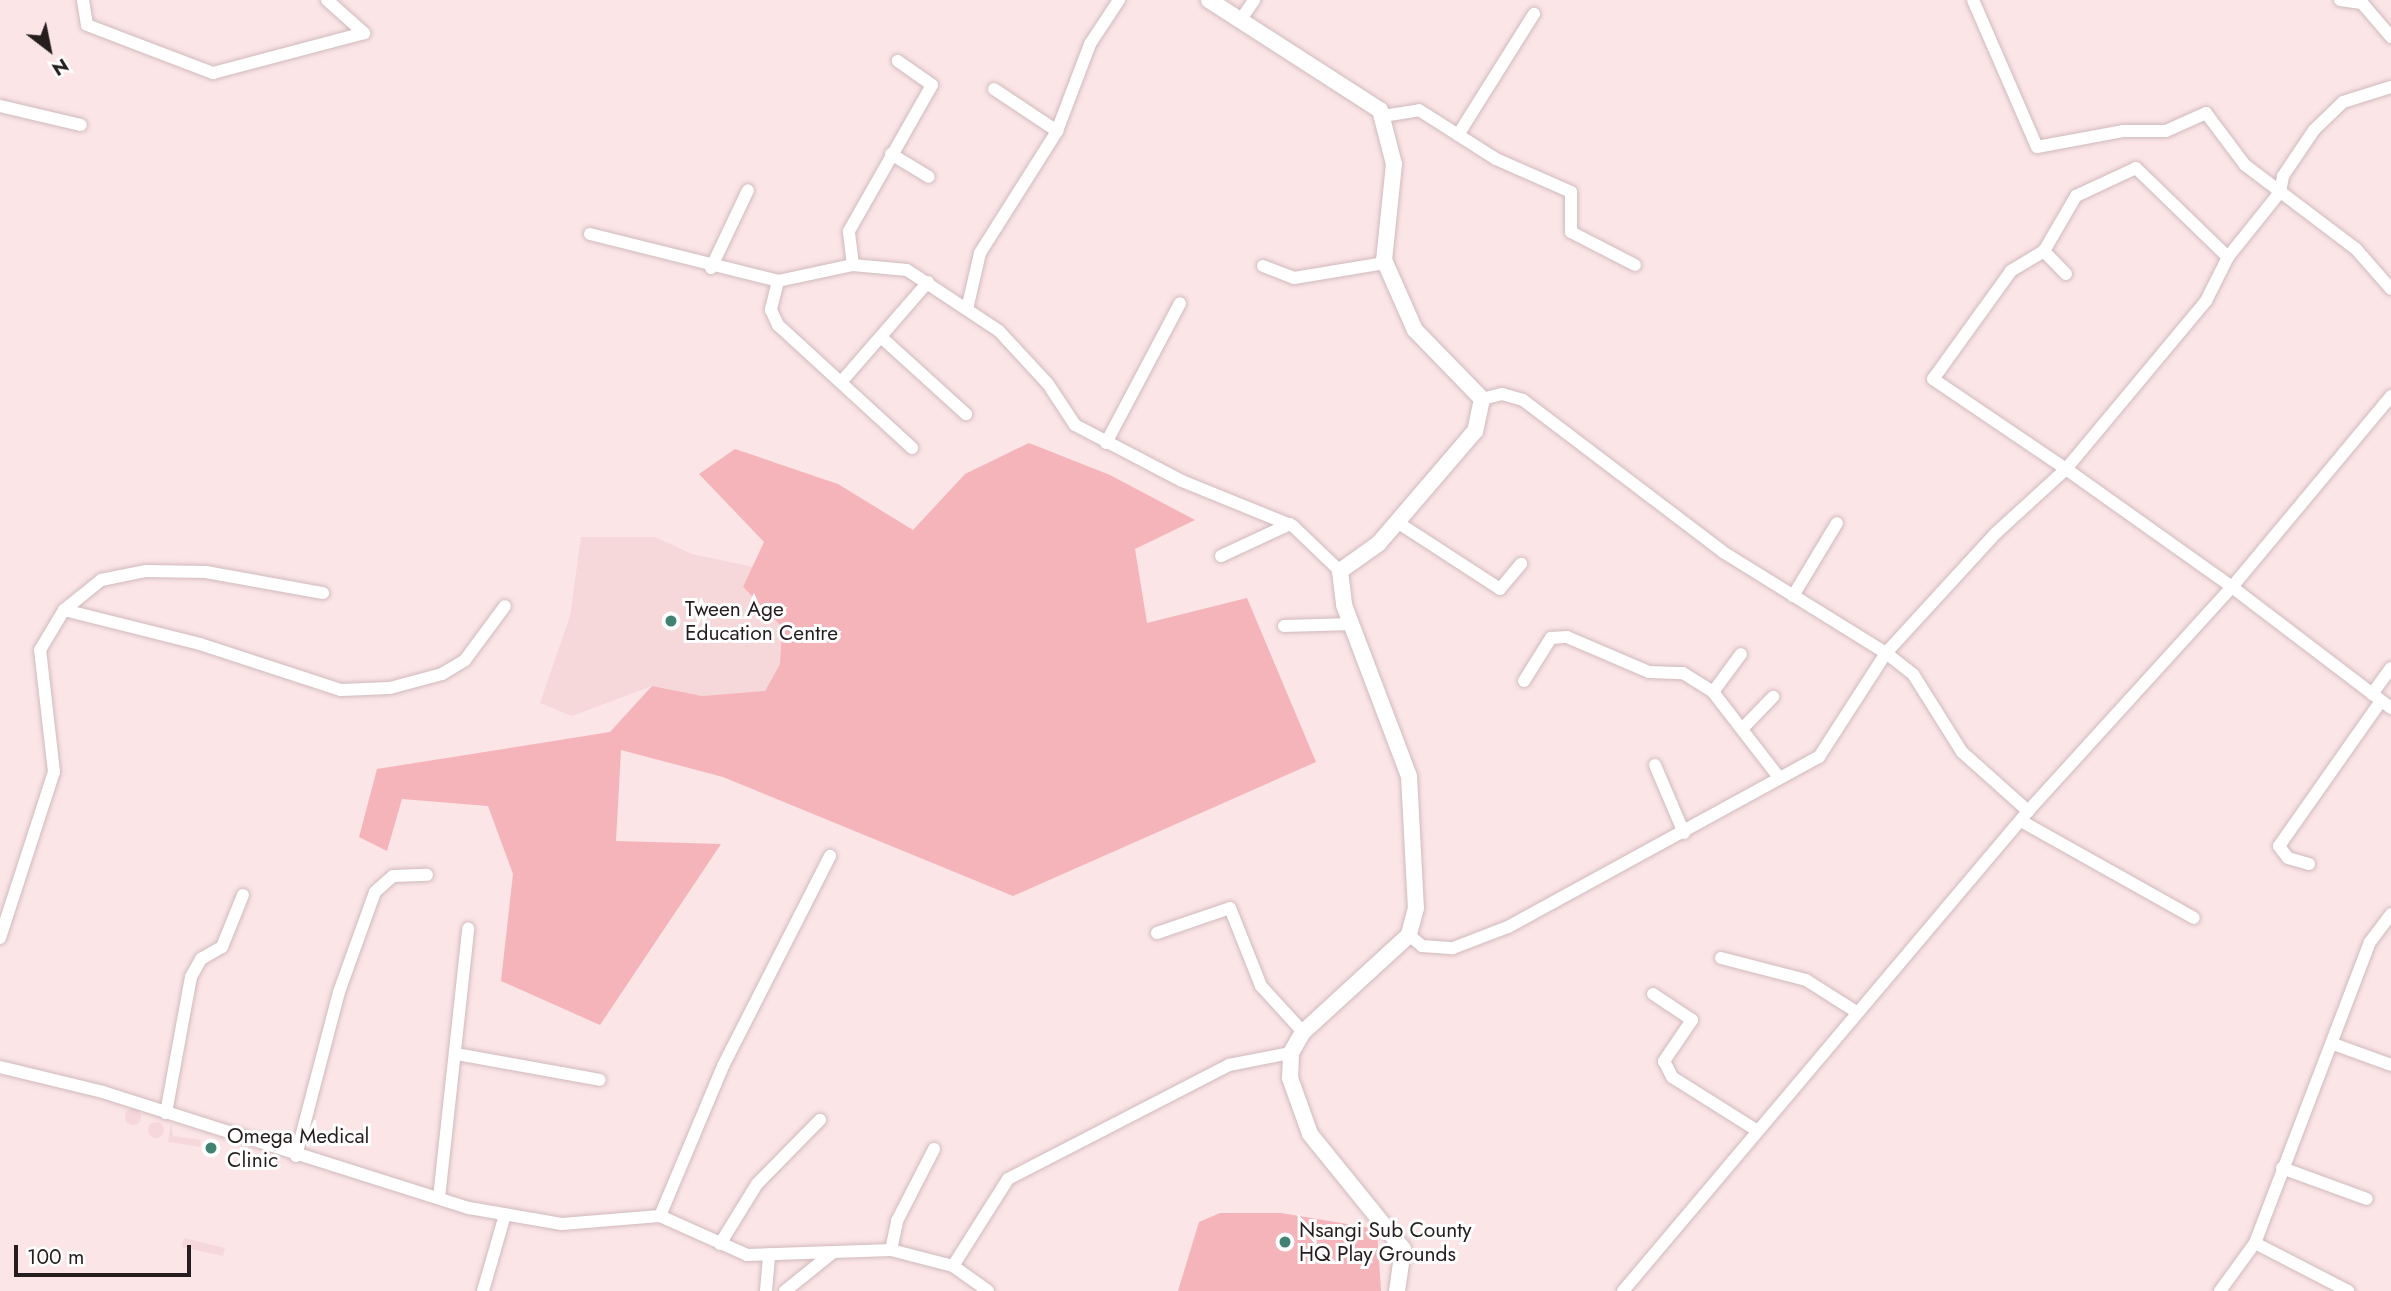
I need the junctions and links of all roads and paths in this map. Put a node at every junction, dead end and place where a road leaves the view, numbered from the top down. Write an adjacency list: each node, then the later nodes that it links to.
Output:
1 (83, 0): 2 (street)
2 (327, 0)
3 (1119, 0): 18 (street)
4 (1209, 0): 10 (street)
5 (1254, 0): 10 (street)
6 (1973, 0): 23 (street)
7 (2340, 0): 8 (street)
8 (2360, 1): 11 (street)
9 (1534, 14): 19 (street)
10 (1242, 18): 16 (street)
11 (2391, 37)
12 (898, 61): 20 (street)
13 (2391, 87): 23 (street)
14 (994, 89): 18 (street)
15 (0, 106): 17 (street)
16 (1383, 116): 19 (street); 27 (street)
17 (81, 125)
18 (1057, 131): 37 (street)
19 (1458, 135): 29 (street)
20 (891, 154): 21 (street); 28 (street)
21 (929, 177)
22 (748, 190): 31 (street)
23 (2280, 192): 26 (street); 35 (street)
24 (590, 234): 31 (street)
25 (2044, 251): 26 (street); 32 (street); 45 (street)
26 (2228, 257): 45 (street)
27 (1385, 263): 30 (street); 41 (street)
28 (853, 265): 33 (street); 34 (street)
29 (1635, 265)
30 (1263, 266)
31 (711, 268): 33 (street)
32 (2066, 274)
33 (778, 281): 39 (street)
34 (928, 282): 37 (street); 38 (street)
35 (2391, 289)
36 (1180, 303): 43 (street)
37 (968, 305): 43 (street)
38 (881, 337): 39 (street); 42 (street)
39 (842, 381): 44 (street)
40 (2391, 396): 52 (street)
41 (1482, 399): 46 (street); 54 (street)
42 (966, 414)
43 (1106, 443): 48 (street)
44 (912, 448)
45 (2066, 469): 52 (street); 59 (street)
46 (1397, 522): 50 (street); 51 (street)
47 (1837, 523): 54 (street)
48 (1290, 524): 49 (street); 51 (street)
49 (1220, 556)
50 (1521, 564)
51 (1340, 571): 57 (street)
52 (2232, 587): 65 (street); 69 (street)
53 (323, 593): 56 (street)
54 (1793, 596): 59 (street)
55 (505, 606): 56 (street)
56 (64, 610): 80 (street)
57 (1351, 624): 58 (street); 79 (street)
58 (1284, 626)
59 (1886, 653): 68 (street); 69 (street)
60 (1741, 654): 63 (street)
61 (2391, 668): 65 (street)
62 (1524, 681): 63 (street)
63 (1713, 692): 66 (street)
64 (1773, 697): 66 (street)
65 (2381, 701): 72 (street)
66 (1742, 729): 68 (street)
67 (1655, 765): 70 (street)
68 (1778, 776): 70 (street)
69 (2024, 816): 76 (street); 83 (street)
70 (1684, 833): 79 (street)
71 (830, 856): 100 (street)
72 (2309, 864)
73 (427, 875): 95 (street)
74 (243, 895): 91 (street)
75 (2391, 914): 85 (street)
76 (2194, 918)
77 (468, 929): 87 (street)
78 (1157, 933): 84 (street)
79 (1409, 936): 84 (street)
80 (0, 938)
81 (1721, 958): 83 (street)
82 (1653, 994): 93 (street)
83 (1855, 1011): 93 (street)
84 (1303, 1032): 86 (street)
85 (2336, 1045): 88 (street); 96 (street)
86 (1291, 1053): 106 (street); 111 (street)
87 (456, 1054): 90 (street); 97 (street)
88 (2391, 1065)
89 (0, 1068): 91 (street)
90 (600, 1080)
91 (166, 1114): 95 (street)
92 (821, 1120): 102 (street)
93 (1756, 1129): 112 (street)
94 (934, 1149): 103 (street)
95 (296, 1156): 97 (street)
96 (2282, 1168): 98 (street); 101 (street)
97 (439, 1198): 99 (street)
98 (2367, 1199)
99 (505, 1215): 100 (street); 107 (street)
100 (660, 1216): 102 (street)
101 (2255, 1243): 113 (street); 114 (street)
102 (720, 1244): 104 (street)
103 (891, 1250): 105 (street); 106 (street)
104 (769, 1254): 105 (street); 108 (street)
105 (831, 1254): 109 (street)
106 (953, 1266): 110 (street)
107 (483, 1291)
108 (766, 1291)
109 (785, 1291)
110 (988, 1291)
111 (1397, 1291)
112 (1623, 1291)
113 (2220, 1291)
114 (2348, 1291)

